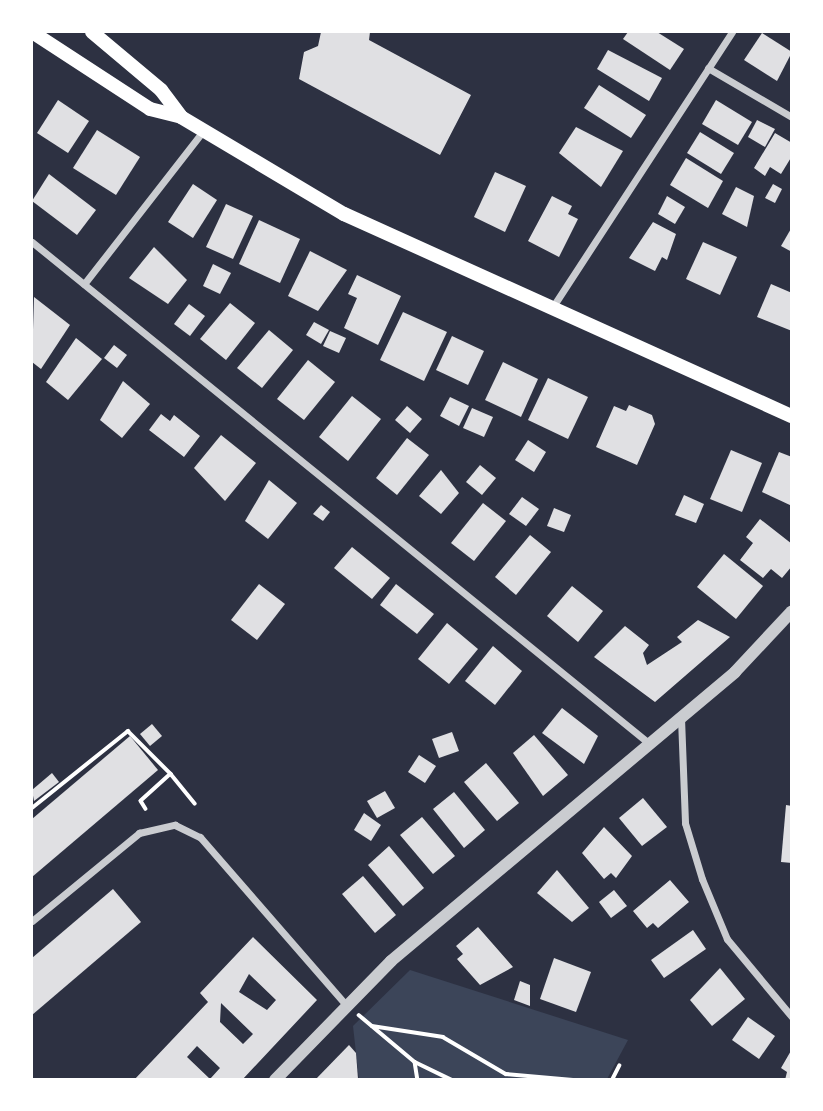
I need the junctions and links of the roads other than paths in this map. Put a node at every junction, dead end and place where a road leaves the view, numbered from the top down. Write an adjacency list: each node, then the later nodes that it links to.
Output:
1 (32, 32): 5 (main road)
2 (92, 32): 5 (main road)
3 (732, 32): 4 (street)
4 (708, 68): 6 (street); 10 (street)
5 (180, 117): 7 (main road)
6 (792, 117)
7 (203, 131): 9 (street); 10 (main road)
8 (32, 242): 9 (street)
9 (84, 284): 14 (street)
10 (552, 308): 11 (main road)
11 (792, 416)
12 (792, 611): 13 (street)
13 (681, 718): 14 (street); 17 (street)
14 (650, 744): 16 (street)
15 (32, 921): 16 (street)
16 (346, 1005): 18 (street)
17 (792, 1017)
18 (275, 1080)

